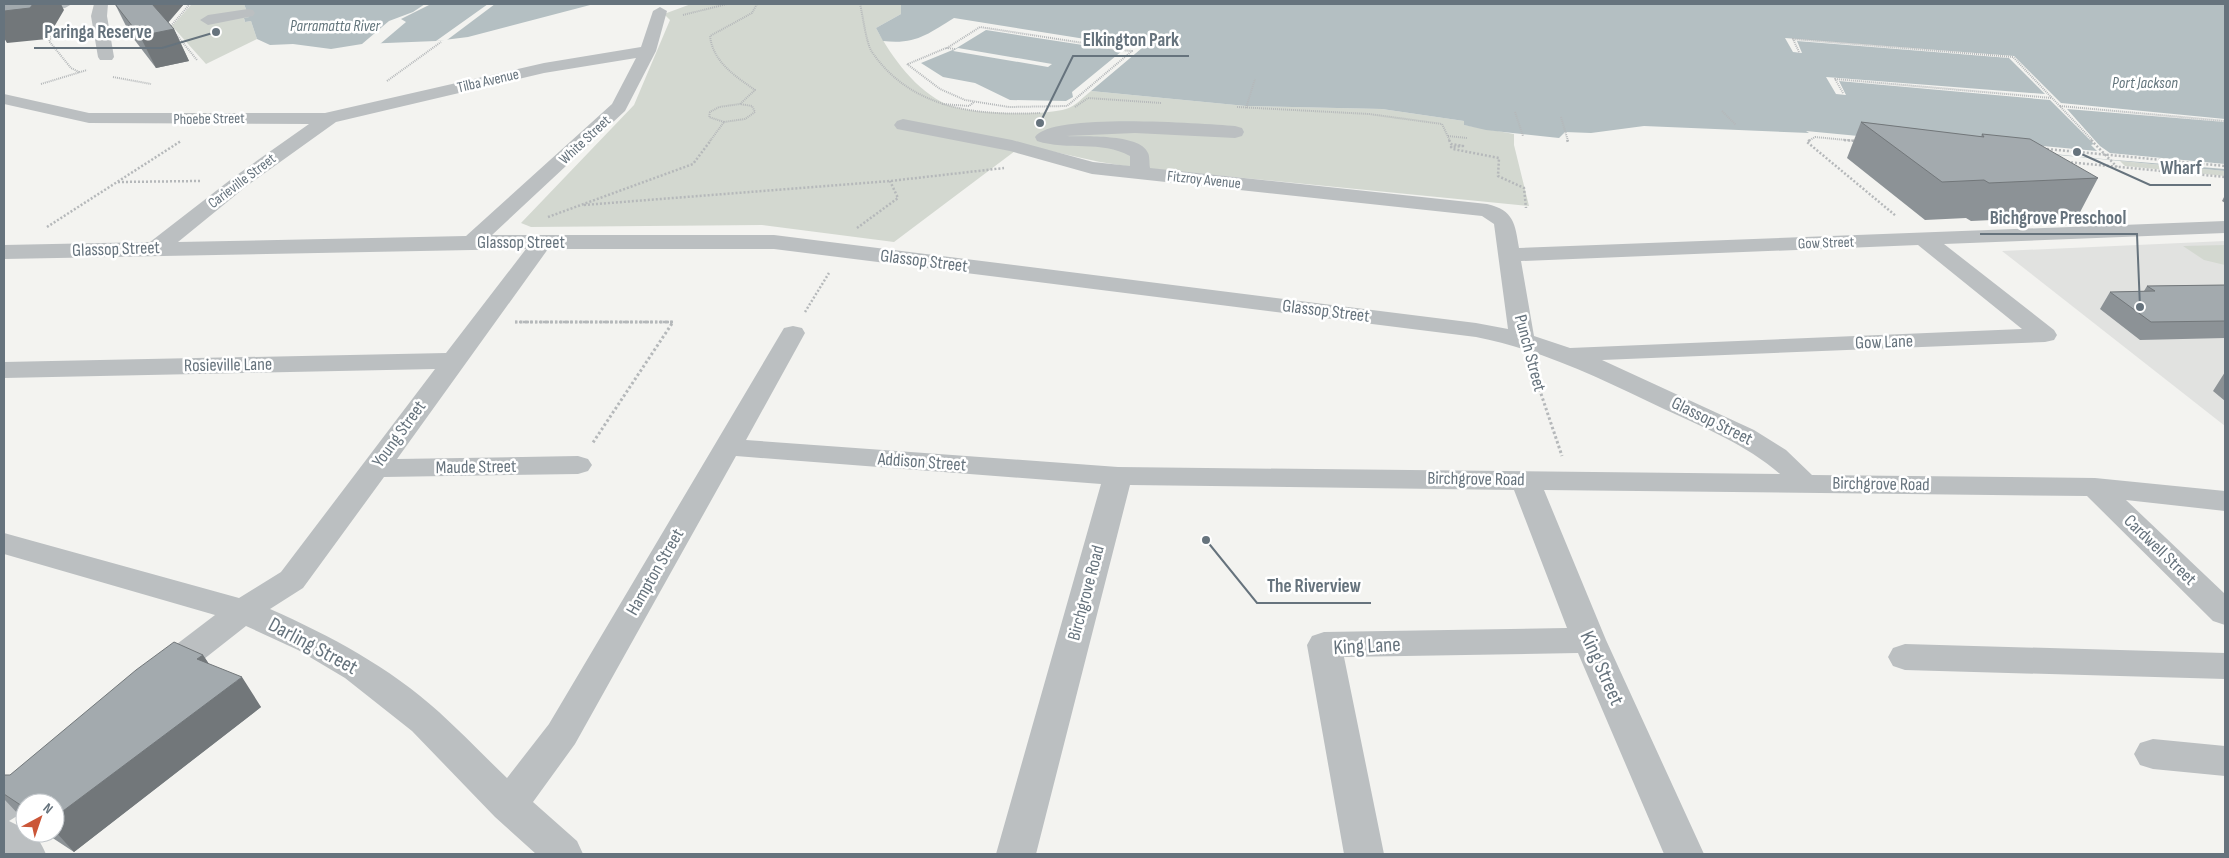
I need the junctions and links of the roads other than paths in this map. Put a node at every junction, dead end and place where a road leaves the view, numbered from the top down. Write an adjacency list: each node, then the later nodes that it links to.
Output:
1 (65, 4): 3 (street)
2 (101, 4): 8 (street)
3 (4, 10)
4 (248, 13): 6 (street)
5 (659, 16): 7 (street, White Street)
6 (208, 20)
7 (648, 51): 11 (street, Tilba Avenue); 19 (street, White Street)
8 (100, 62)
9 (370, 91): 11 (street, Carieville Street)
10 (4, 99): 11 (street, Phoebe Street)
11 (329, 118): 20 (street, Carieville Street)
12 (903, 125): 14 (street, Fitzroy Avenue)
13 (1235, 132): 14 (street)
14 (1140, 173): 15 (street, Fitzroy Avenue)
15 (1504, 222): 22 (street, Punch Street)
16 (2225, 227): 18 (street, Gow Street)
17 (544, 230): 19 (street, Glassop Street); 24 (street, Glassop Street); 26 (street, Young Street)
18 (1924, 239): 22 (street, Gow Street); 25 (street, Gow Lane)
19 (472, 242): 20 (street, Glassop Street)
20 (157, 248): 21 (street, Glassop Street)
21 (6, 252)
22 (1510, 255): 24 (street, Punch Street)
23 (793, 333): 28 (street, Hampton Street)
24 (1522, 338): 25 (street, Glassop Street)
25 (1569, 355): 33 (street, Glassop Street)
26 (453, 361): 27 (street, Rosieville Lane); 30 (street, Young Street)
27 (4, 370)
28 (727, 447): 31 (street, Addison Street); 46 (street, Hampton Street)
29 (578, 465): 30 (street, Maude Street)
30 (374, 468): 37 (street, Young Street)
31 (1118, 476): 32 (street, Birchgrove Road); 51 (street, Birchgrove Road)
32 (1525, 480): 33 (street, Birchgrove Road); 39 (street, King Street)
33 (1804, 483): 34 (street, Birchgrove Road)
34 (2095, 487): 35 (street, Birchgrove Road); 38 (street, Cardwell Street)
35 (2225, 501)
36 (4, 543): 37 (street, Darling Street)
37 (243, 610): 42 (street, Young Street); 46 (street, Darling Street)
38 (2225, 613)
39 (1589, 640): 52 (street, King Lane); 53 (street, King Street)
40 (1905, 657): 41 (street)
41 (2225, 666)
42 (141, 691)
43 (2153, 754): 45 (street)
44 (57, 761): 47 (street)
45 (2225, 761)
46 (509, 805): 50 (street, Darling Street)
47 (4, 806)
48 (4, 836): 49 (street)
49 (26, 854)
50 (563, 854)
51 (1016, 854)
52 (1364, 854)
53 (1684, 854)

